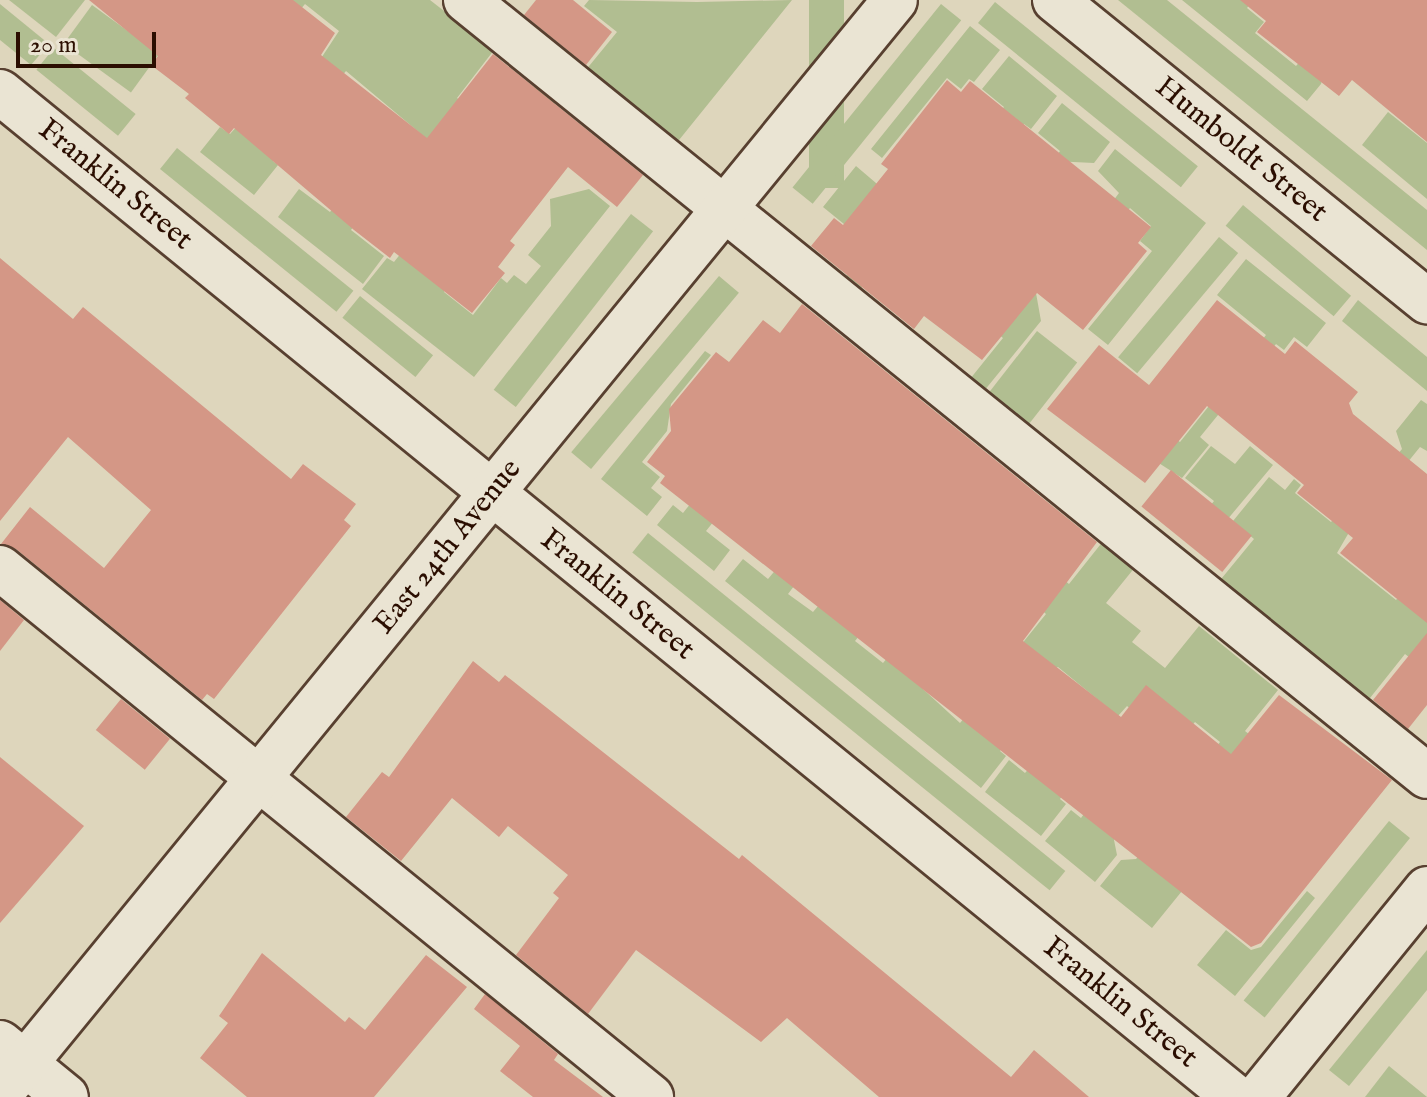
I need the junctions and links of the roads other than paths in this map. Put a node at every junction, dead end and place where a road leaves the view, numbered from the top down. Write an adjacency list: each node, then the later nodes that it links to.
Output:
1 (466, 0): 5 (street)
2 (895, 0): 5 (street, East 24th Avenue)
3 (1055, 0): 6 (street, Humboldt Street)
4 (0, 92): 7 (street, Franklin Street)
5 (723, 210): 7 (street, East 24th Avenue); 9 (street)
6 (1427, 301)
7 (492, 493): 10 (street, East 24th Avenue); 15 (street, Franklin Street)
8 (0, 568): 10 (street)
9 (1427, 776)
10 (259, 779): 12 (street, East 24th Avenue); 14 (street)
11 (1427, 889): 16 (street)
12 (8, 1067): 13 (street)
13 (66, 1097)
14 (651, 1097)
15 (1235, 1097)
16 (1258, 1097)

